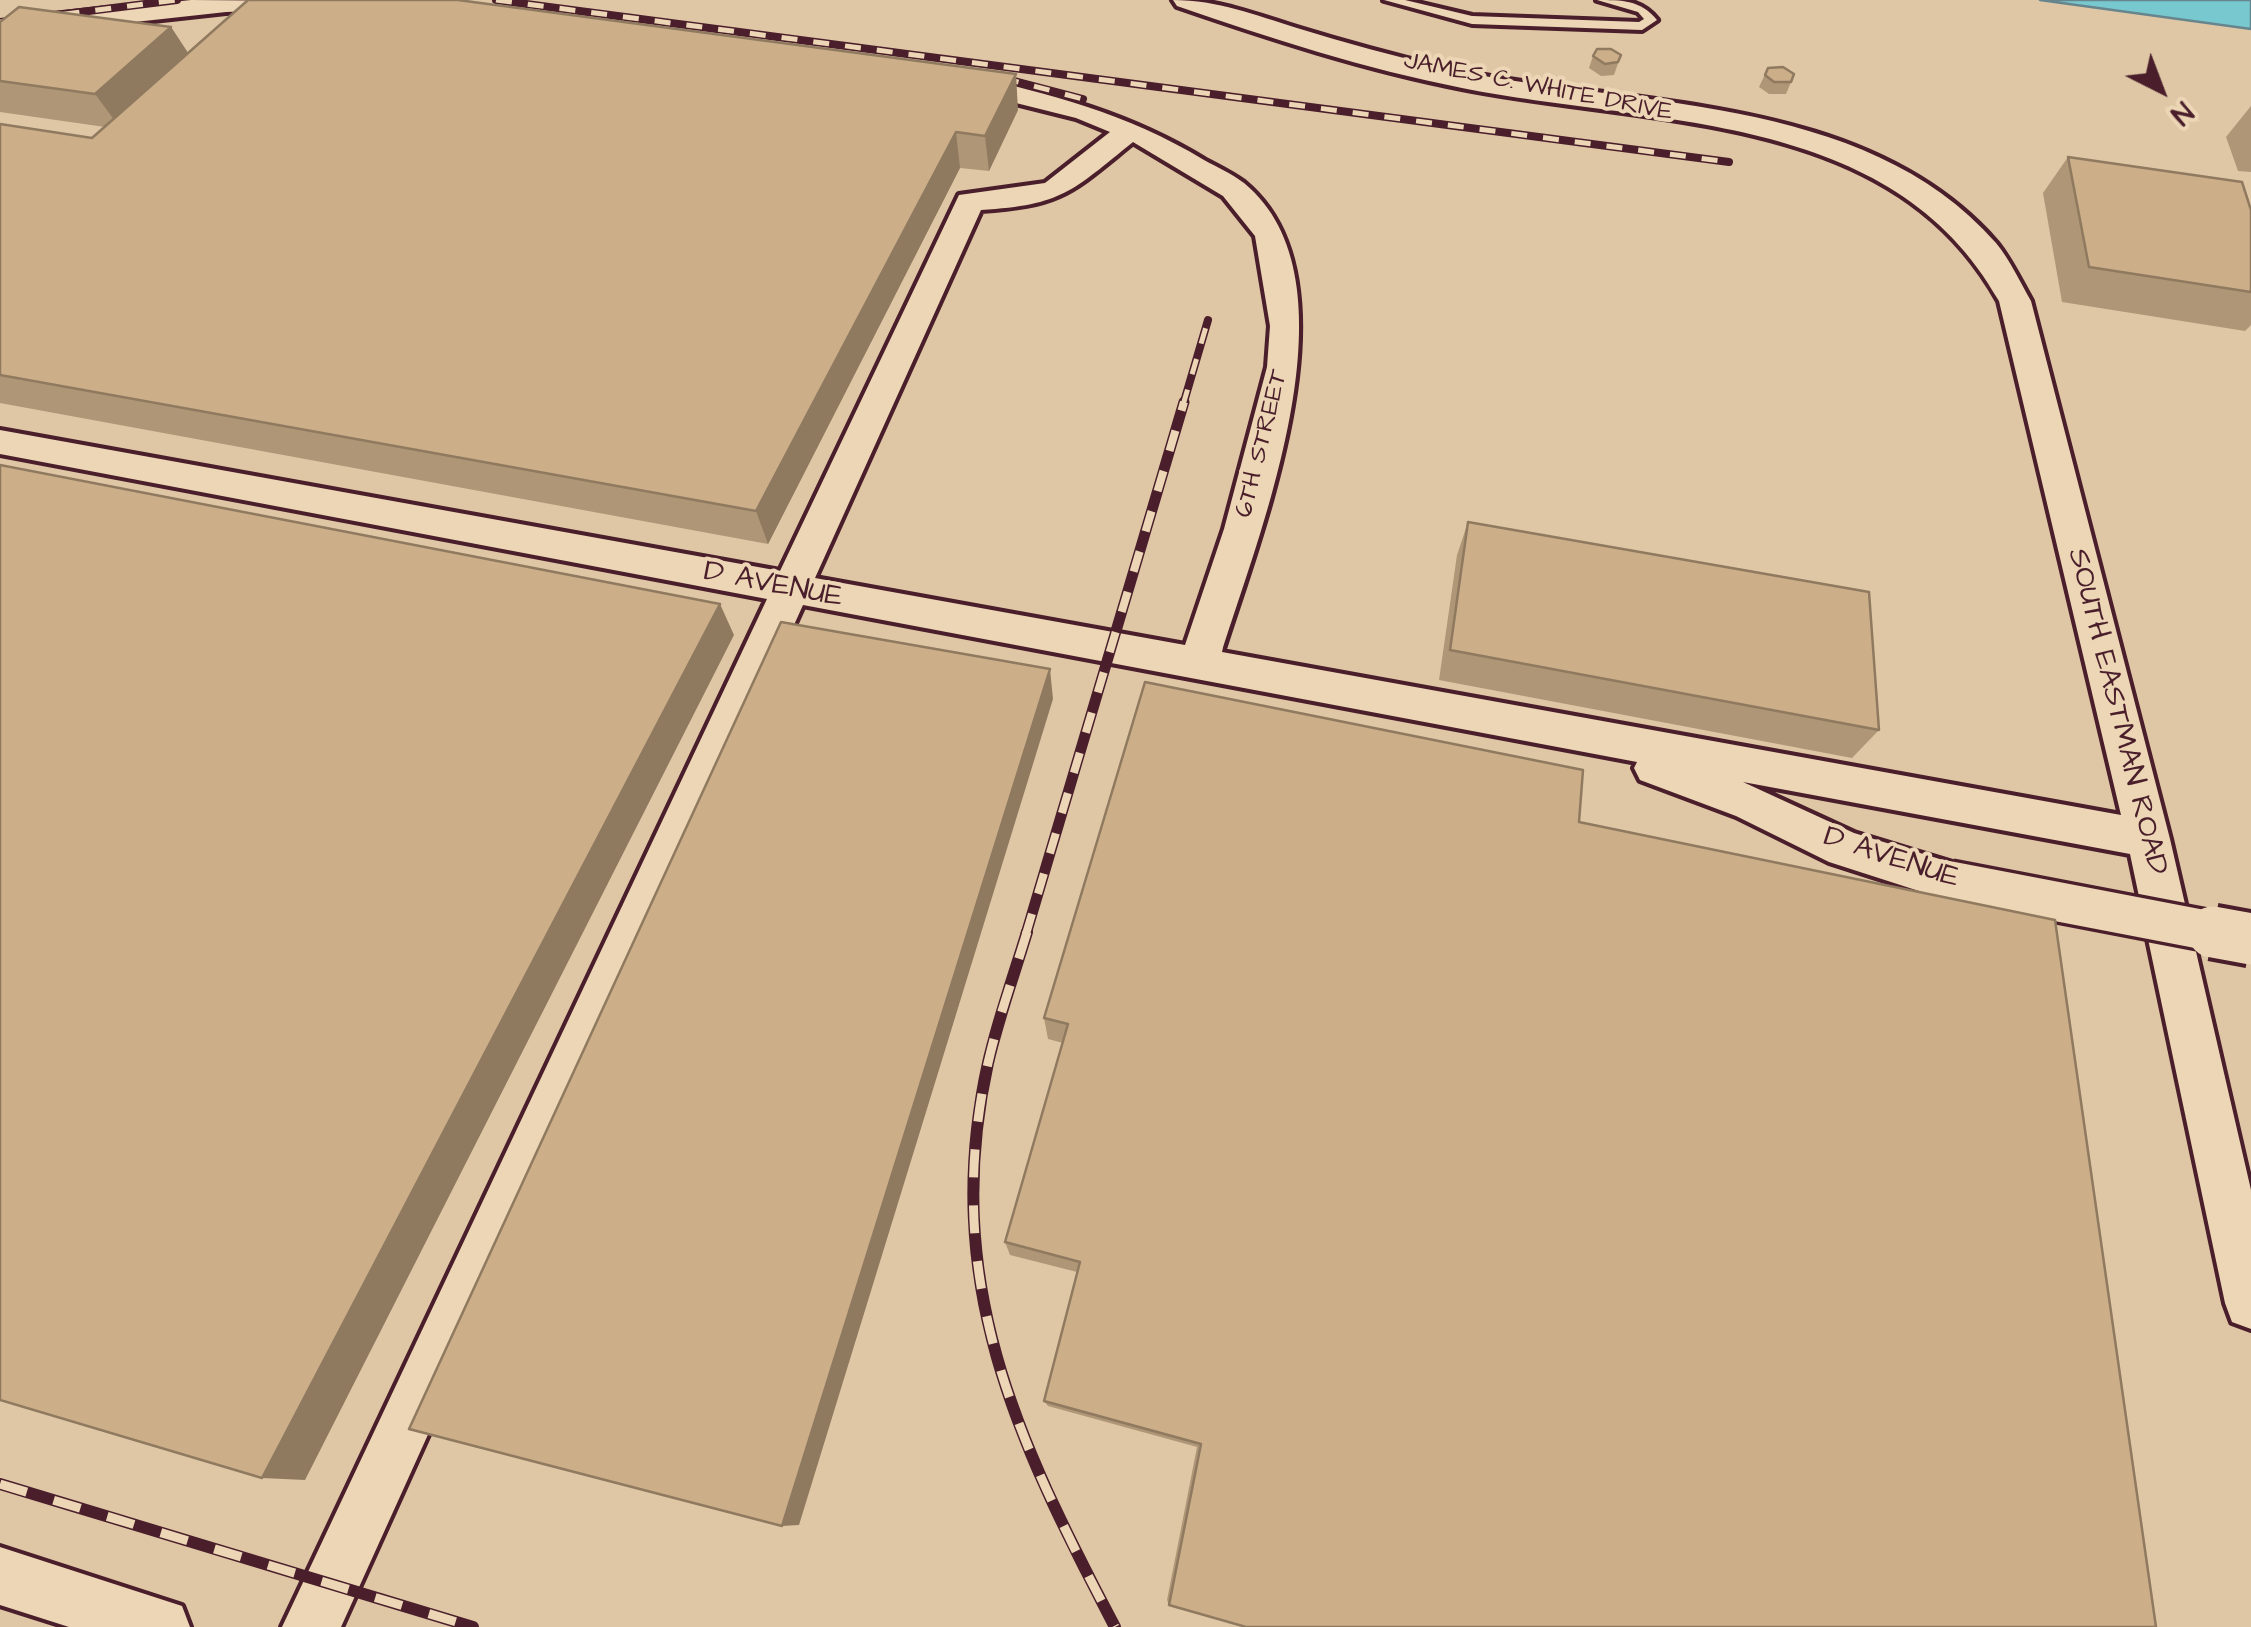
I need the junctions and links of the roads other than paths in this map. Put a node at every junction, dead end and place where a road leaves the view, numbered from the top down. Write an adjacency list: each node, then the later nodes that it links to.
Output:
1 (70, 0): 5 (street)
2 (1186, 0): 8 (street, JAMES C. WHITE DRIVE)
3 (1390, 0): 4 (lane)
4 (1604, 0)
5 (326, 1)
6 (940, 76): 7 (street, 6TH STREET)
7 (1130, 130): 10 (street); 11 (street, 6TH STREET)
8 (1890, 173): 13 (street, SOUTH EASTMAN ROAD)
9 (0, 442): 10 (street, D AVENUE)
10 (791, 589): 11 (street, D AVENUE); 18 (street)
11 (1198, 664): 12 (street, D AVENUE)
12 (1547, 728): 13 (street, D AVENUE); 14 (street, D AVENUE, bridge)
13 (2148, 839): 15 (street, SOUTH EASTMAN ROAD)
14 (2251, 939)
15 (2251, 1303)
16 (0, 1576): 17 (street)
17 (161, 1627)
18 (312, 1627)

